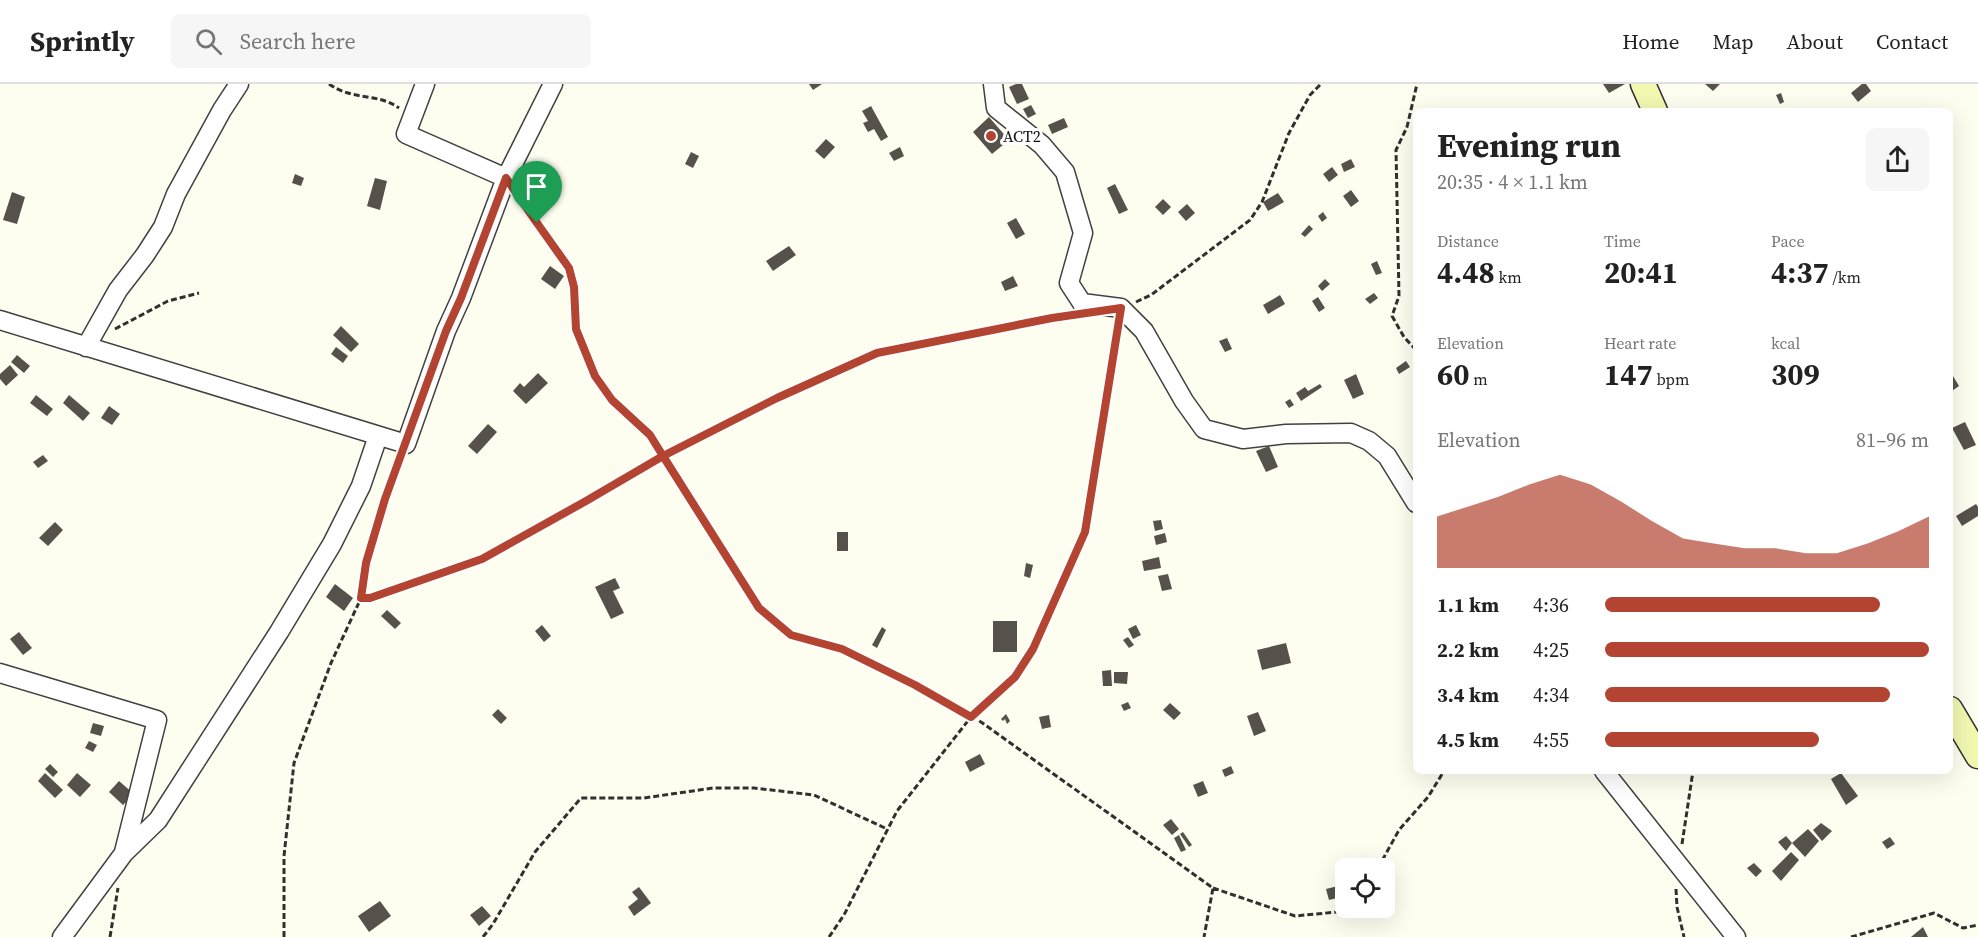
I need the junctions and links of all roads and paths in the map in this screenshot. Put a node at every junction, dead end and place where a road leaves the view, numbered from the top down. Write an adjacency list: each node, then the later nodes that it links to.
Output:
1 (239, 84): 16 (street)
2 (329, 84): 10 (path)
3 (425, 84): 10 (street)
4 (553, 84): 11 (street)
5 (993, 84): 13 (street)
6 (1321, 84): 13 (path)
7 (1416, 84): 17 (path)
8 (1643, 84): 9 (main road)
9 (1654, 108)
10 (413, 118): 11 (street)
11 (506, 178): 19 (street); 20 (path)
12 (199, 293): 16 (path)
13 (1121, 308): 21 (street); 25 (path)
14 (1075, 314): 20 (path)
15 (0, 320): 16 (street)
16 (86, 347): 18 (street)
17 (1413, 347)
18 (378, 436): 19 (street); 32 (street)
19 (406, 444): 22 (path)
20 (663, 456): 22 (path); 25 (path)
21 (1413, 498)
22 (361, 598): 41 (path)
23 (0, 673): 32 (street)
24 (1953, 714): 26 (main road)
25 (971, 717): 31 (path); 36 (path)
26 (1978, 756)
27 (1442, 774): 33 (path)
28 (1606, 774): 34 (street)
29 (1693, 774): 30 (path)
30 (1686, 827)
31 (887, 829): 42 (path); 43 (path)
32 (124, 853): 39 (street)
33 (1384, 858)
34 (1678, 862): 45 (path); 46 (street)
35 (118, 885): 40 (path)
36 (1213, 888): 37 (path); 44 (path)
37 (1335, 912)
38 (1978, 926): 47 (path)
39 (62, 937)
40 (110, 937)
41 (285, 937)
42 (483, 937)
43 (829, 937)
44 (1204, 937)
45 (1684, 937)
46 (1736, 937)
47 (1851, 937)

